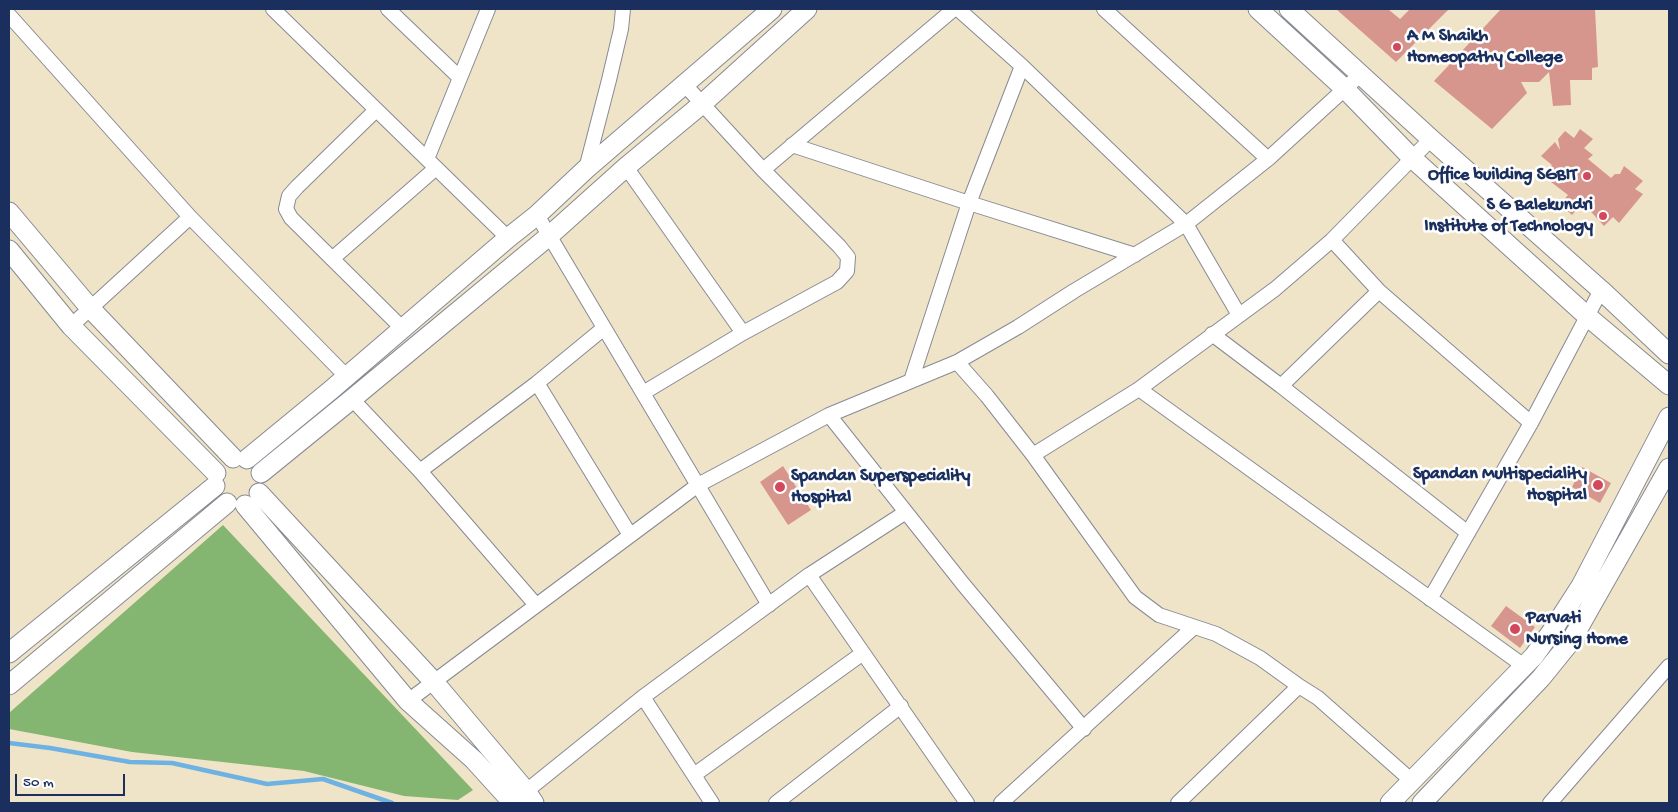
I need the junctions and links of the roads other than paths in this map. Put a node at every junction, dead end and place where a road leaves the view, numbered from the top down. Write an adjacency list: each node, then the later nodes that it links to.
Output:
1 (274, 9): 19 (street)
2 (388, 9): 15 (street)
3 (488, 9): 15 (street)
4 (623, 9): 26 (street)
5 (772, 9): 16 (street)
6 (807, 9): 18 (street)
7 (954, 9): 21 (street)
8 (958, 9): 13 (street)
9 (1104, 9): 23 (street)
10 (1258, 9): 17 (street)
11 (1290, 9): 14 (street)
12 (9, 15): 31 (street)
13 (1022, 66): 28 (street); 32 (street)
14 (1361, 74): 17 (street); 20 (street)
15 (460, 78): 24 (street)
16 (684, 85): 18 (street); 26 (street)
17 (1345, 89): 22 (street); 23 (street)
18 (702, 104): 25 (street); 27 (street)
19 (376, 110): 24 (street); 38 (street)
20 (1432, 139): 22 (street); 39 (street)
21 (792, 145): 27 (street); 28 (street)
22 (1412, 158): 35 (street); 43 (street)
23 (1268, 159): 32 (street)
24 (431, 163): 34 (street); 38 (street)
25 (626, 167): 33 (street); 47 (street)
26 (586, 169): 30 (street)
27 (763, 170): 47 (street)
28 (969, 203): 37 (street); 52 (street)
29 (9, 212): 41 (street)
30 (537, 216): 33 (street); 34 (street)
31 (190, 217): 41 (street); 51 (street)
32 (1186, 224): 37 (street); 42 (street)
33 (549, 236): 45 (street); 58 (street)
34 (508, 238): 46 (street)
35 (1332, 240): 40 (street); 42 (street)
36 (9, 250): 44 (street)
37 (1135, 255): 50 (street)
38 (332, 259): 46 (street)
39 (1601, 290): 43 (street); 49 (street)
40 (1379, 291): 54 (street); 61 (street)
41 (90, 308): 44 (street); 63 (street)
42 (1239, 315): 48 (street)
43 (1587, 316): 55 (street); 61 (street)
44 (71, 326): 67 (street)
45 (604, 328): 53 (street); 57 (street)
46 (403, 329): 51 (street)
47 (743, 333): 57 (street)
48 (1212, 334): 54 (street); 56 (street)
49 (1669, 354)
50 (957, 362): 52 (street); 62 (street)
51 (346, 377): 63 (street)
52 (911, 381): 59 (street)
53 (537, 383): 65 (street); 72 (street)
54 (1281, 386): 71 (street)
55 (1669, 386)
56 (1139, 389): 62 (street); 74 (street)
57 (643, 393): 68 (street)
58 (352, 399): 65 (street); 66 (street)
59 (828, 416): 68 (street); 70 (street)
60 (1669, 417): 80 (street)
61 (1531, 423): 71 (street)
62 (1033, 456): 77 (street)
63 (240, 459): 66 (street); 67 (street)
64 (1669, 468): 98 (street)
65 (420, 471): 75 (street)
66 (261, 473): 69 (street)
67 (215, 480): 69 (street); 79 (street)
68 (698, 485): 72 (street); 76 (street)
69 (244, 500): 82 (street); 83 (street); 86 (street)
70 (906, 512): 73 (street); 88 (street)
71 (1468, 532): 74 (street)
72 (630, 535): 75 (street)
73 (809, 575): 76 (street); 78 (street)
74 (1430, 600): 80 (street)
75 (536, 605): 82 (street)
76 (769, 605): 85 (street)
77 (1194, 627): 84 (street); 88 (street)
78 (863, 653): 87 (street); 89 (street)
79 (9, 654)
80 (1524, 666): 90 (street)
81 (1669, 666): 99 (street)
82 (434, 682): 86 (street); 91 (street)
83 (9, 685)
84 (1299, 686): 90 (street); 96 (street)
85 (643, 697): 89 (street); 91 (street)
86 (408, 701): 91 (street)
87 (901, 706): 93 (street); 94 (street)
88 (1084, 729): 95 (street)
89 (694, 775): 92 (street)
90 (1412, 780): 97 (street)
91 (521, 800)
92 (712, 803)
93 (776, 803)
94 (968, 803)
95 (1001, 803)
96 (1178, 803)
97 (1390, 803)
98 (1422, 803)
99 (1550, 803)

